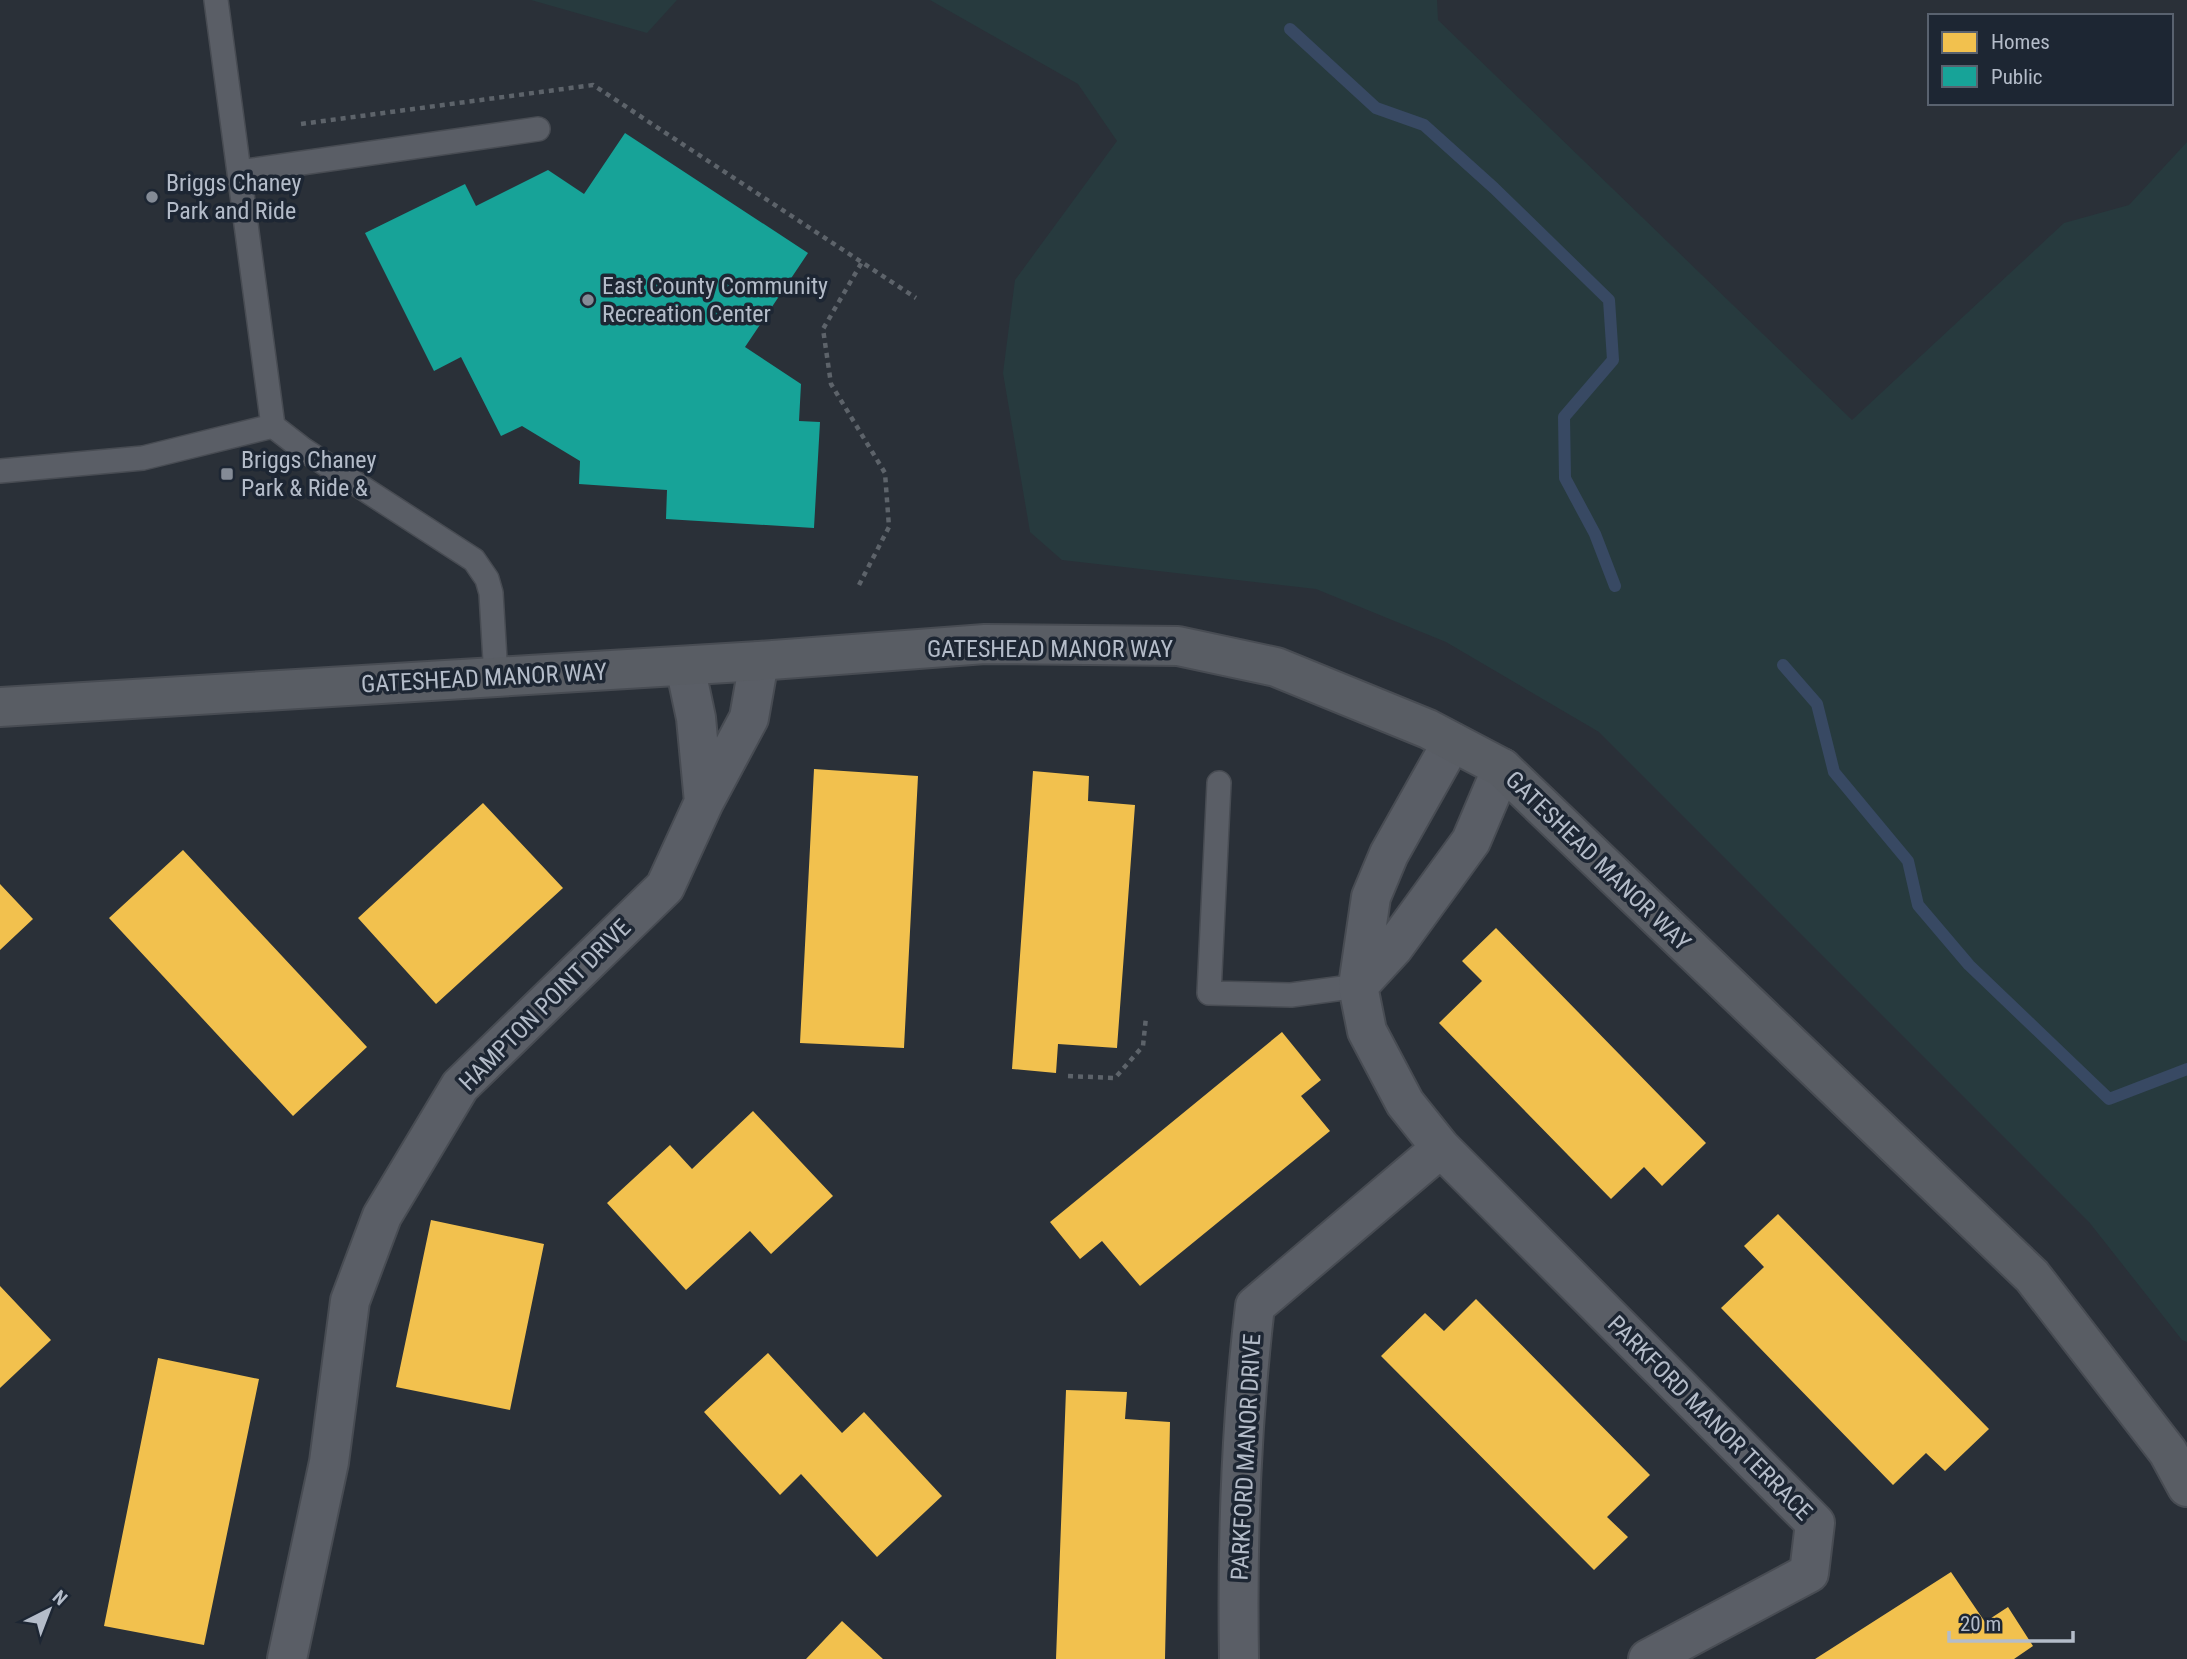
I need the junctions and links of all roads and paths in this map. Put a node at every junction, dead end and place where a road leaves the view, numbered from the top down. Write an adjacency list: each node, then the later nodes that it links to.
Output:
1 (216, 0): 4 (lane)
2 (301, 124): 5 (path)
3 (538, 129): 4 (lane)
4 (239, 172): 7 (lane)
5 (862, 262): 6 (path); 9 (path)
6 (916, 298)
7 (273, 426): 8 (lane); 12 (lane)
8 (0, 471)
9 (859, 585)
10 (759, 661): 11 (street, GATESHEAD MANOR WAY); 14 (street, GATESHEAD MANOR WAY); 17 (street, HAMPTON POINT DRIVE)
11 (685, 666): 12 (street, GATESHEAD MANOR WAY); 17 (street, HAMPTON POINT DRIVE)
12 (496, 677): 13 (street, GATESHEAD MANOR WAY)
13 (0, 707)
14 (1452, 742): 15 (street, GATESHEAD MANOR WAY); 18 (street)
15 (1502, 768): 18 (street); 22 (street, GATESHEAD MANOR WAY)
16 (1219, 783): 18 (lane)
17 (704, 802): 23 (street, HAMPTON POINT DRIVE)
18 (1358, 986): 21 (street)
19 (1146, 1017): 20 (path)
20 (1068, 1076)
21 (1441, 1148): 24 (street, PARKFORD MANOR DRIVE); 25 (street, PARKFORD MANOR TERRACE)
22 (2187, 1488)
23 (286, 1659)
24 (1238, 1659)
25 (1648, 1659)

